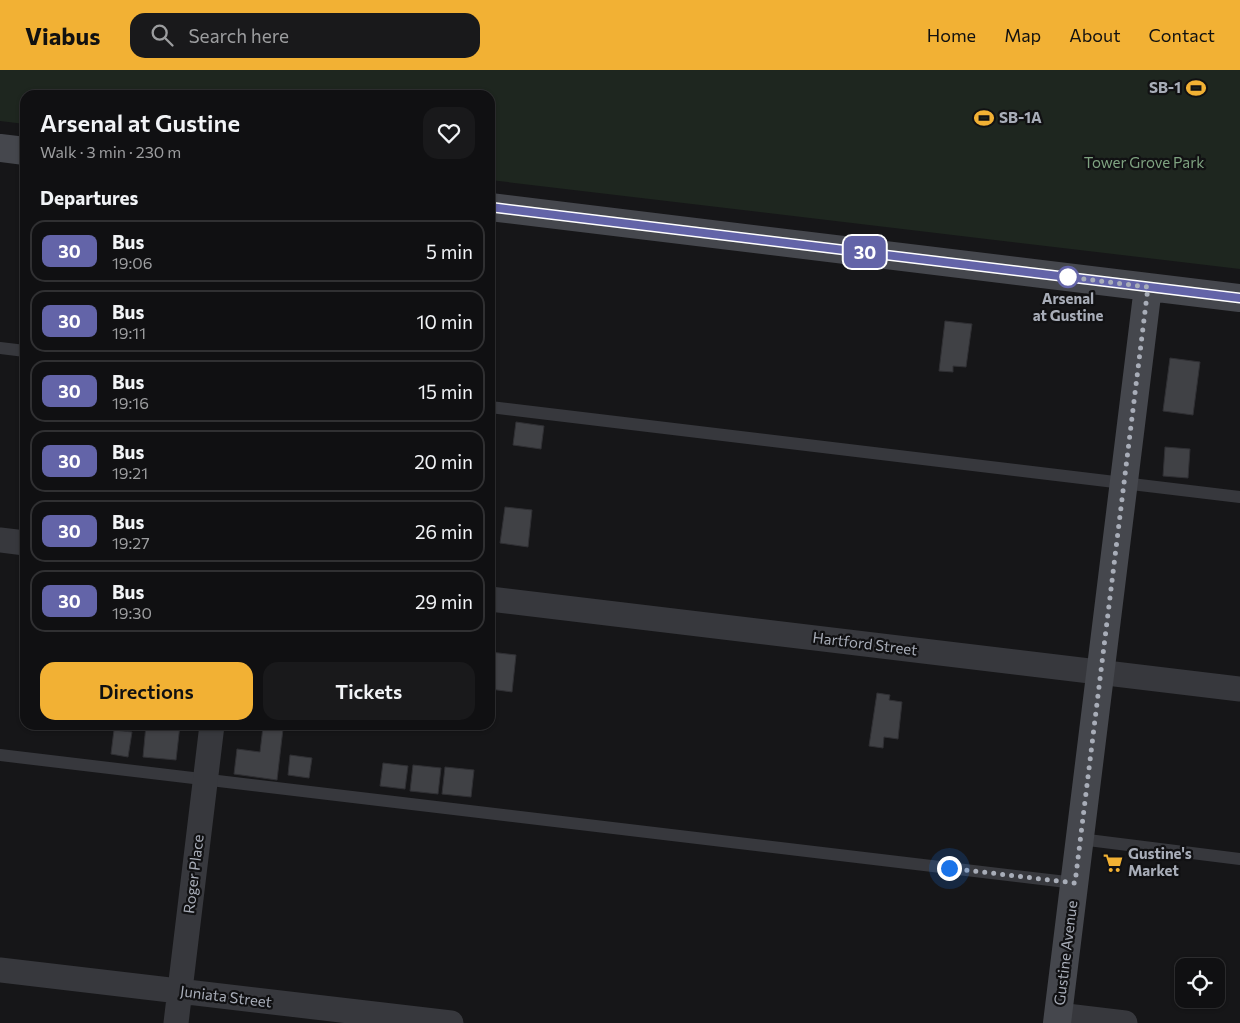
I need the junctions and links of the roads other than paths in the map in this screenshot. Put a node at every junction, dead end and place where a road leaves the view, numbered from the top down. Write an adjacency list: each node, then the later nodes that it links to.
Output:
1 (0, 148): 2 (main road)
2 (20, 150)
3 (495, 208): 4 (main road)
4 (1148, 287): 5 (main road); 9 (main road, Gustine Avenue)
5 (1240, 298)
6 (0, 348): 7 (lane)
7 (20, 350)
8 (495, 408): 9 (lane)
9 (1124, 484): 10 (lane); 14 (main road, Gustine Avenue)
10 (1240, 497)
11 (0, 540): 12 (street)
12 (20, 542)
13 (495, 601): 14 (street, Hartford Street)
14 (1100, 672): 15 (street, Hartford Street); 19 (main road, Gustine Avenue)
15 (1240, 689)
16 (211, 730): 18 (street, Roger Place)
17 (0, 755): 18 (lane)
18 (206, 779): 21 (lane); 23 (street, Roger Place)
19 (1080, 839): 20 (lane); 21 (main road, Gustine Avenue)
20 (1240, 859)
21 (1075, 883): 24 (main road, Gustine Avenue)
22 (0, 970): 23 (street, Juniata Street)
23 (180, 991): 25 (street, Roger Place); 26 (street, Juniata Street)
24 (1058, 1019): 27 (street)
25 (176, 1023)
26 (451, 1023)
27 (1125, 1023)

